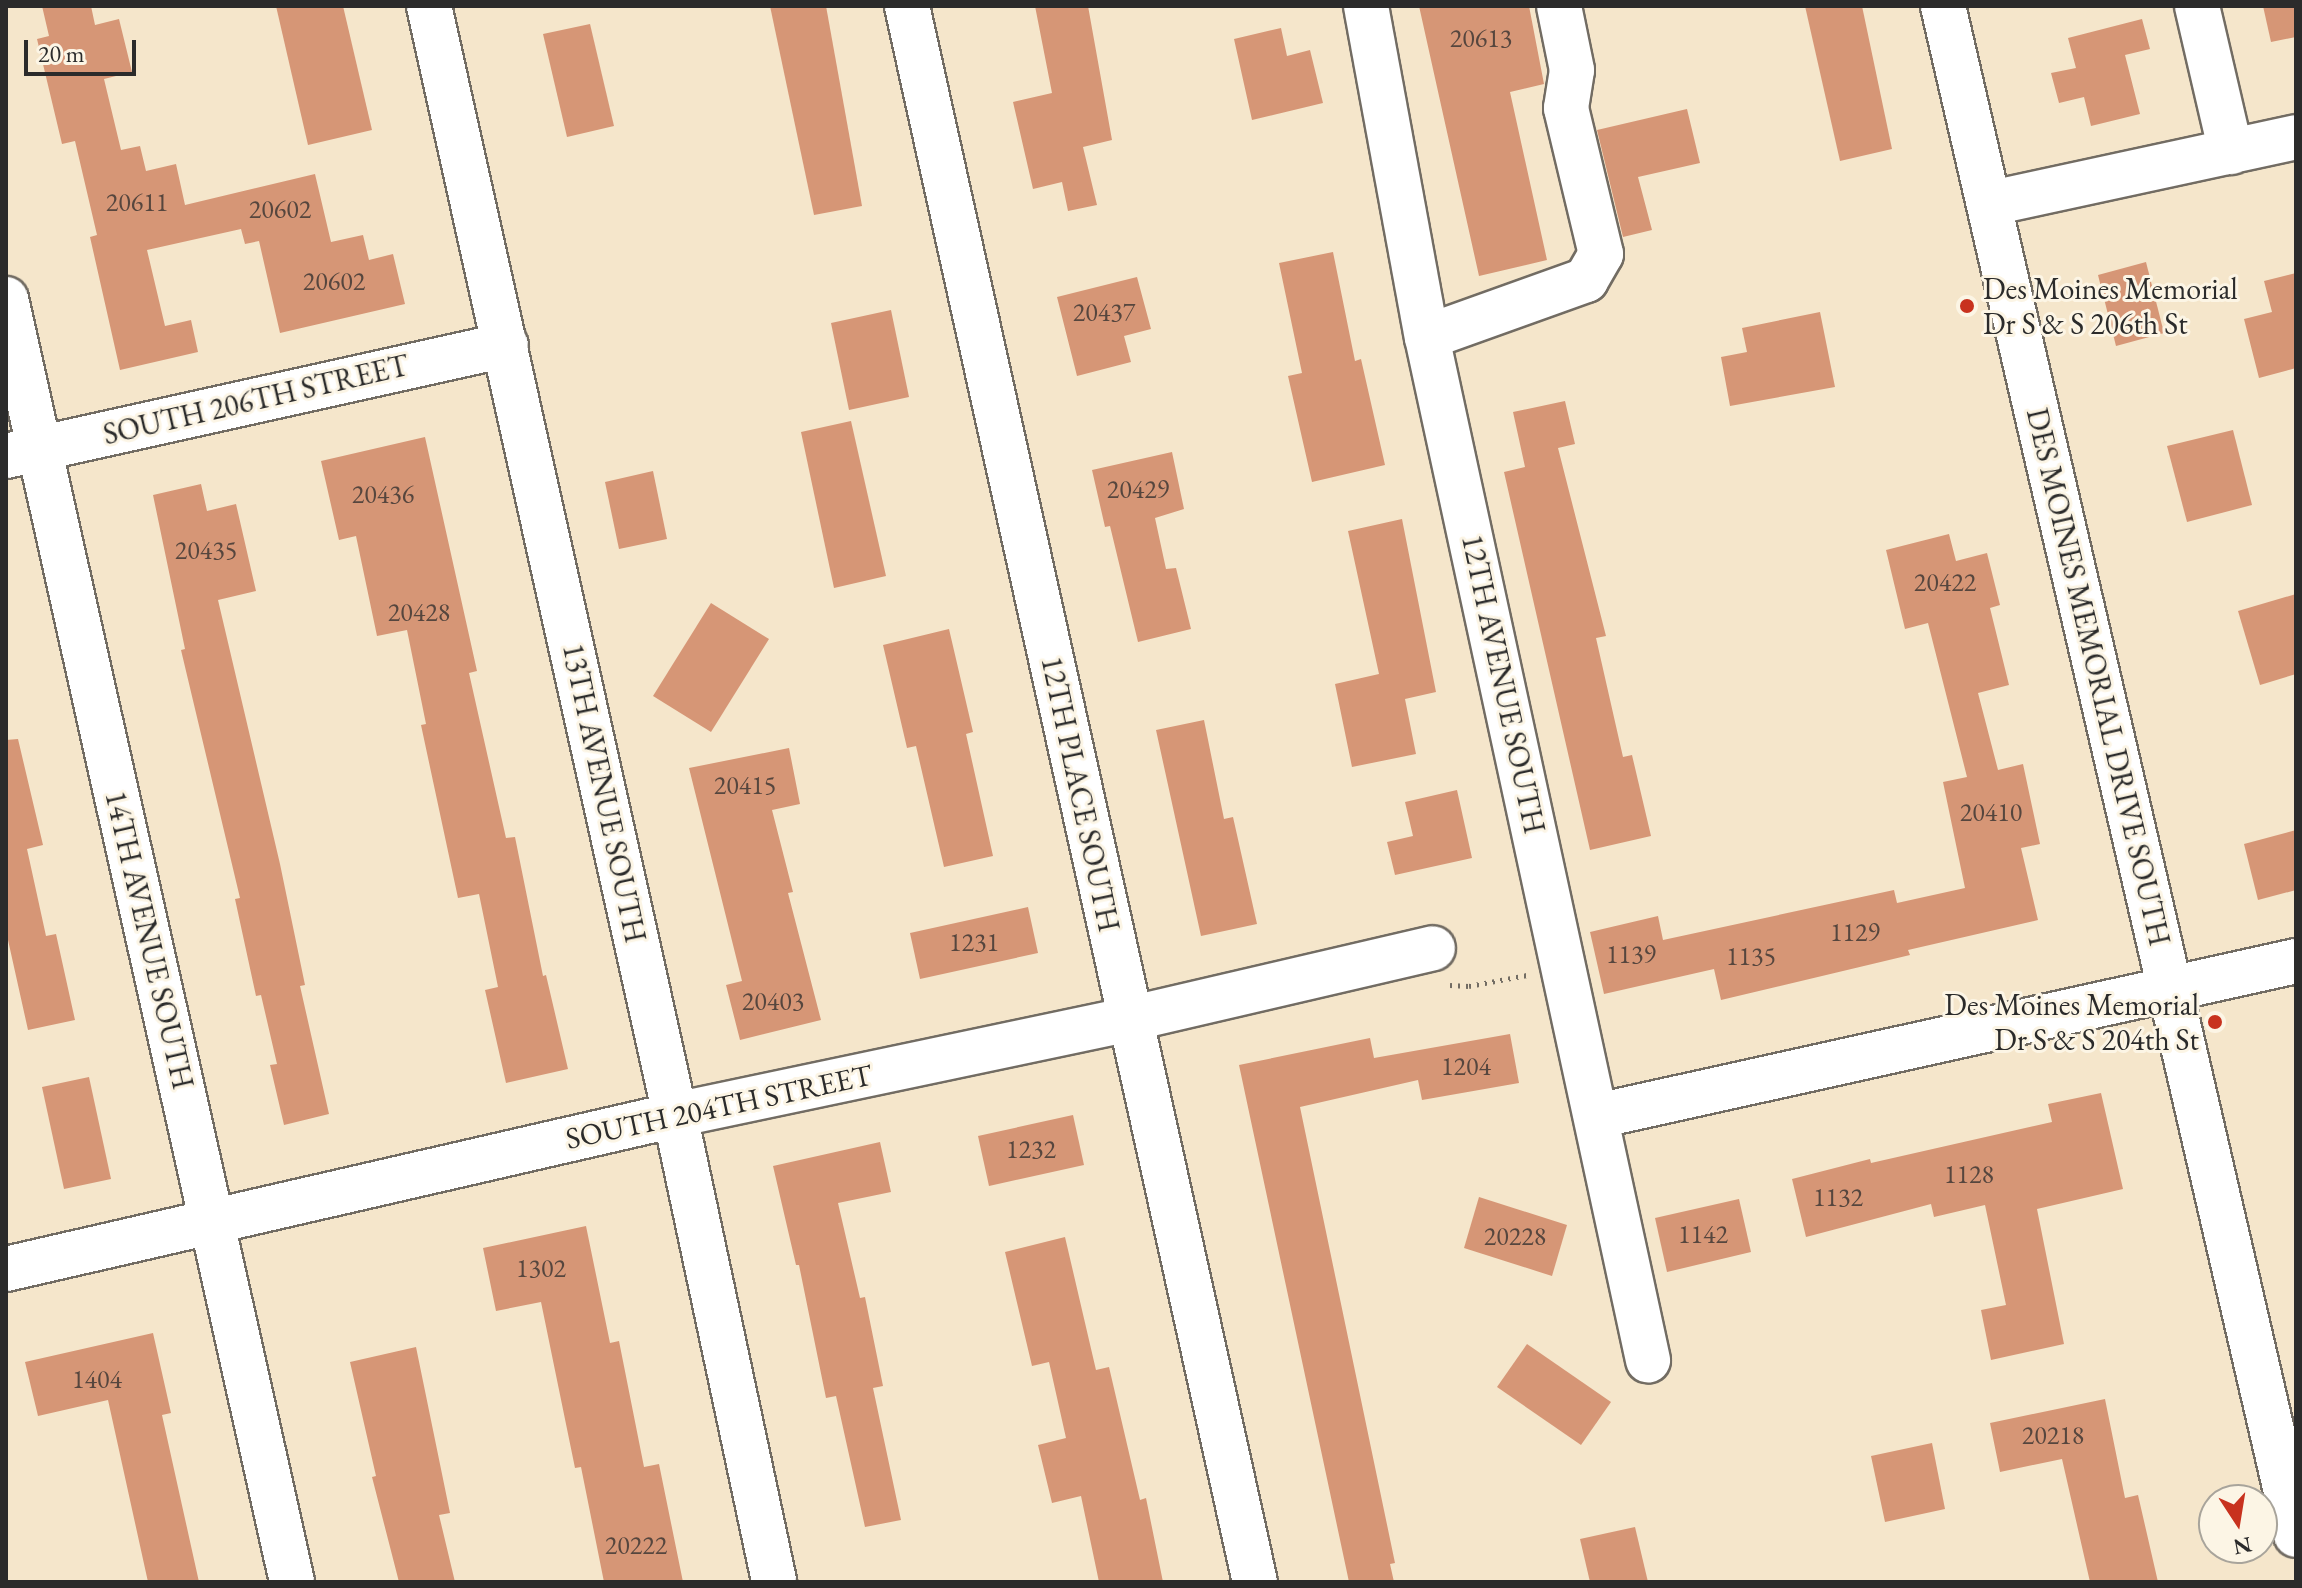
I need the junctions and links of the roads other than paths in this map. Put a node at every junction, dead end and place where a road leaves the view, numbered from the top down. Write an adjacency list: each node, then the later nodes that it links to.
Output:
1 (429, 6): 12 (street, 13TH AVENUE SOUTH)
2 (907, 6): 17 (street, 12TH PLACE SOUTH)
3 (1366, 6): 11 (street, 12TH AVENUE SOUTH)
4 (1559, 6): 11 (street)
5 (1943, 6): 9 (street, DES MOINES MEMORIAL DRIVE SOUTH)
6 (2197, 6): 8 (street)
7 (2296, 137): 8 (street)
8 (2231, 152): 9 (street)
9 (1991, 203): 16 (street, DES MOINES MEMORIAL DRIVE SOUTH)
10 (6, 299): 13 (street, 14TH AVENUE SOUTH)
11 (1427, 337): 19 (street, 12TH AVENUE SOUTH)
12 (506, 345): 13 (street, SOUTH 206TH STREET); 18 (street, 13TH AVENUE SOUTH)
13 (22, 453): 20 (street, 14TH AVENUE SOUTH)
14 (1416, 952): 17 (street, SOUTH 204TH STREET)
15 (2296, 961): 16 (street)
16 (2169, 989): 19 (street); 23 (street, DES MOINES MEMORIAL DRIVE SOUTH)
17 (1129, 1019): 18 (street, SOUTH 204TH STREET); 26 (street, 12TH PLACE SOUTH)
18 (675, 1115): 20 (street, SOUTH 204TH STREET); 25 (street, 13TH AVENUE SOUTH)
19 (1597, 1116): 22 (street, 12TH AVENUE SOUTH)
20 (213, 1222): 21 (street, SOUTH 204TH STREET); 24 (street, 14TH AVENUE SOUTH)
21 (6, 1269)
22 (1648, 1360)
23 (2296, 1535)
24 (292, 1582)
25 (774, 1582)
26 (1255, 1582)

